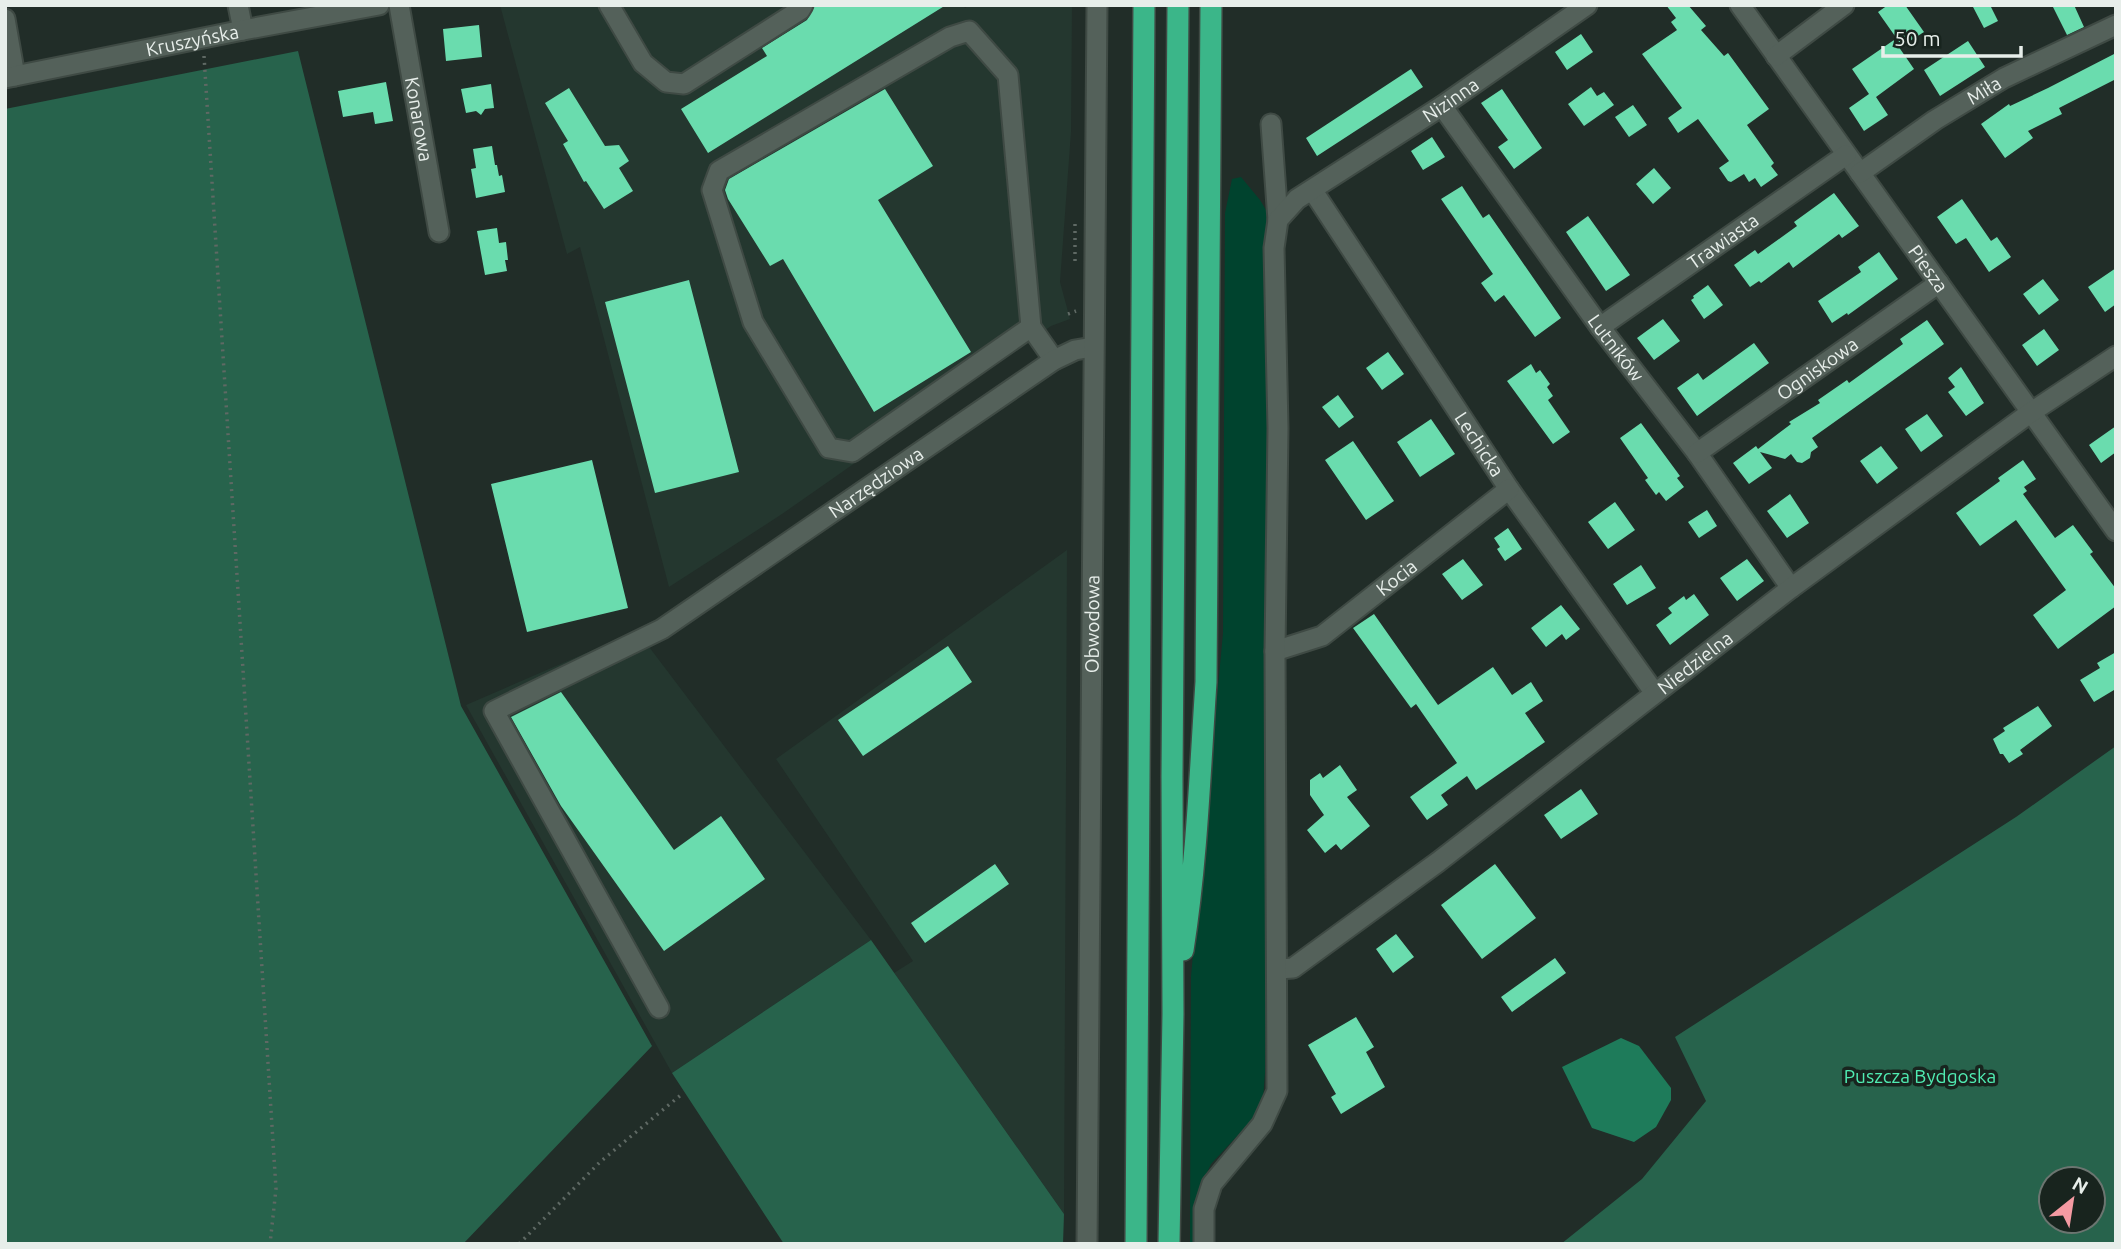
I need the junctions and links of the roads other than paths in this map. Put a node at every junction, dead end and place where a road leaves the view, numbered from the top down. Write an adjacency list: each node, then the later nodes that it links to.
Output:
1 (237, 5): 15 (street)
2 (379, 5): 15 (street, Kruszyńska)
3 (399, 5): 24 (street, Konarowa)
4 (609, 5): 5 (street)
5 (803, 5)
6 (1097, 5): 28 (street, Obwodowa)
7 (1144, 5): 42 (highway)
8 (1178, 5): 40 (highway)
9 (1211, 5): 40 (highway)
10 (1587, 5): 18 (street, Nizinna)
11 (1740, 5): 16 (street, Piesza)
12 (1844, 5): 16 (street)
13 (5, 19): 17 (street)
14 (2116, 25): 21 (street, Miła)
15 (243, 30): 17 (street, Kruszyńska)
16 (1776, 56): 20 (street, Piesza)
17 (10, 77)
18 (1442, 106): 22 (street, Nizinna); 27 (street, Lutników)
19 (1271, 124): 23 (street)
20 (1846, 155): 21 (street, Piesza); 27 (street, Trawiasta)
21 (1860, 173): 25 (street, Piesza)
22 (1313, 191): 23 (street, Nizinna); 33 (street, Lechicka)
23 (1278, 220): 36 (street)
24 (439, 232)
25 (1939, 283): 31 (street, Piesza); 32 (street, Ogniskowa)
26 (1031, 327): 26 (street); 30 (street)
27 (1600, 327): 32 (street, Lutników)
28 (1093, 347): 30 (street, Narzędziowa); 41 (street, Obwodowa)
29 (2116, 356): 31 (street, Niedzielna)
30 (1054, 360): 39 (street, Narzędziowa)
31 (2030, 412): 34 (street, Piesza); 35 (street, Niedzielna)
32 (1697, 453): 35 (street, Lutników)
33 (1509, 489): 36 (street, Kocia); 37 (street, Lechicka)
34 (2116, 531)
35 (1791, 588): 37 (street, Niedzielna)
36 (1275, 650): 38 (street)
37 (1654, 692): 38 (street, Niedzielna)
38 (1278, 969): 44 (street)
39 (659, 1008)
40 (1173, 1014): 43 (highway)
41 (1087, 1244)
42 (1136, 1244)
43 (1169, 1244)
44 (1204, 1244)

